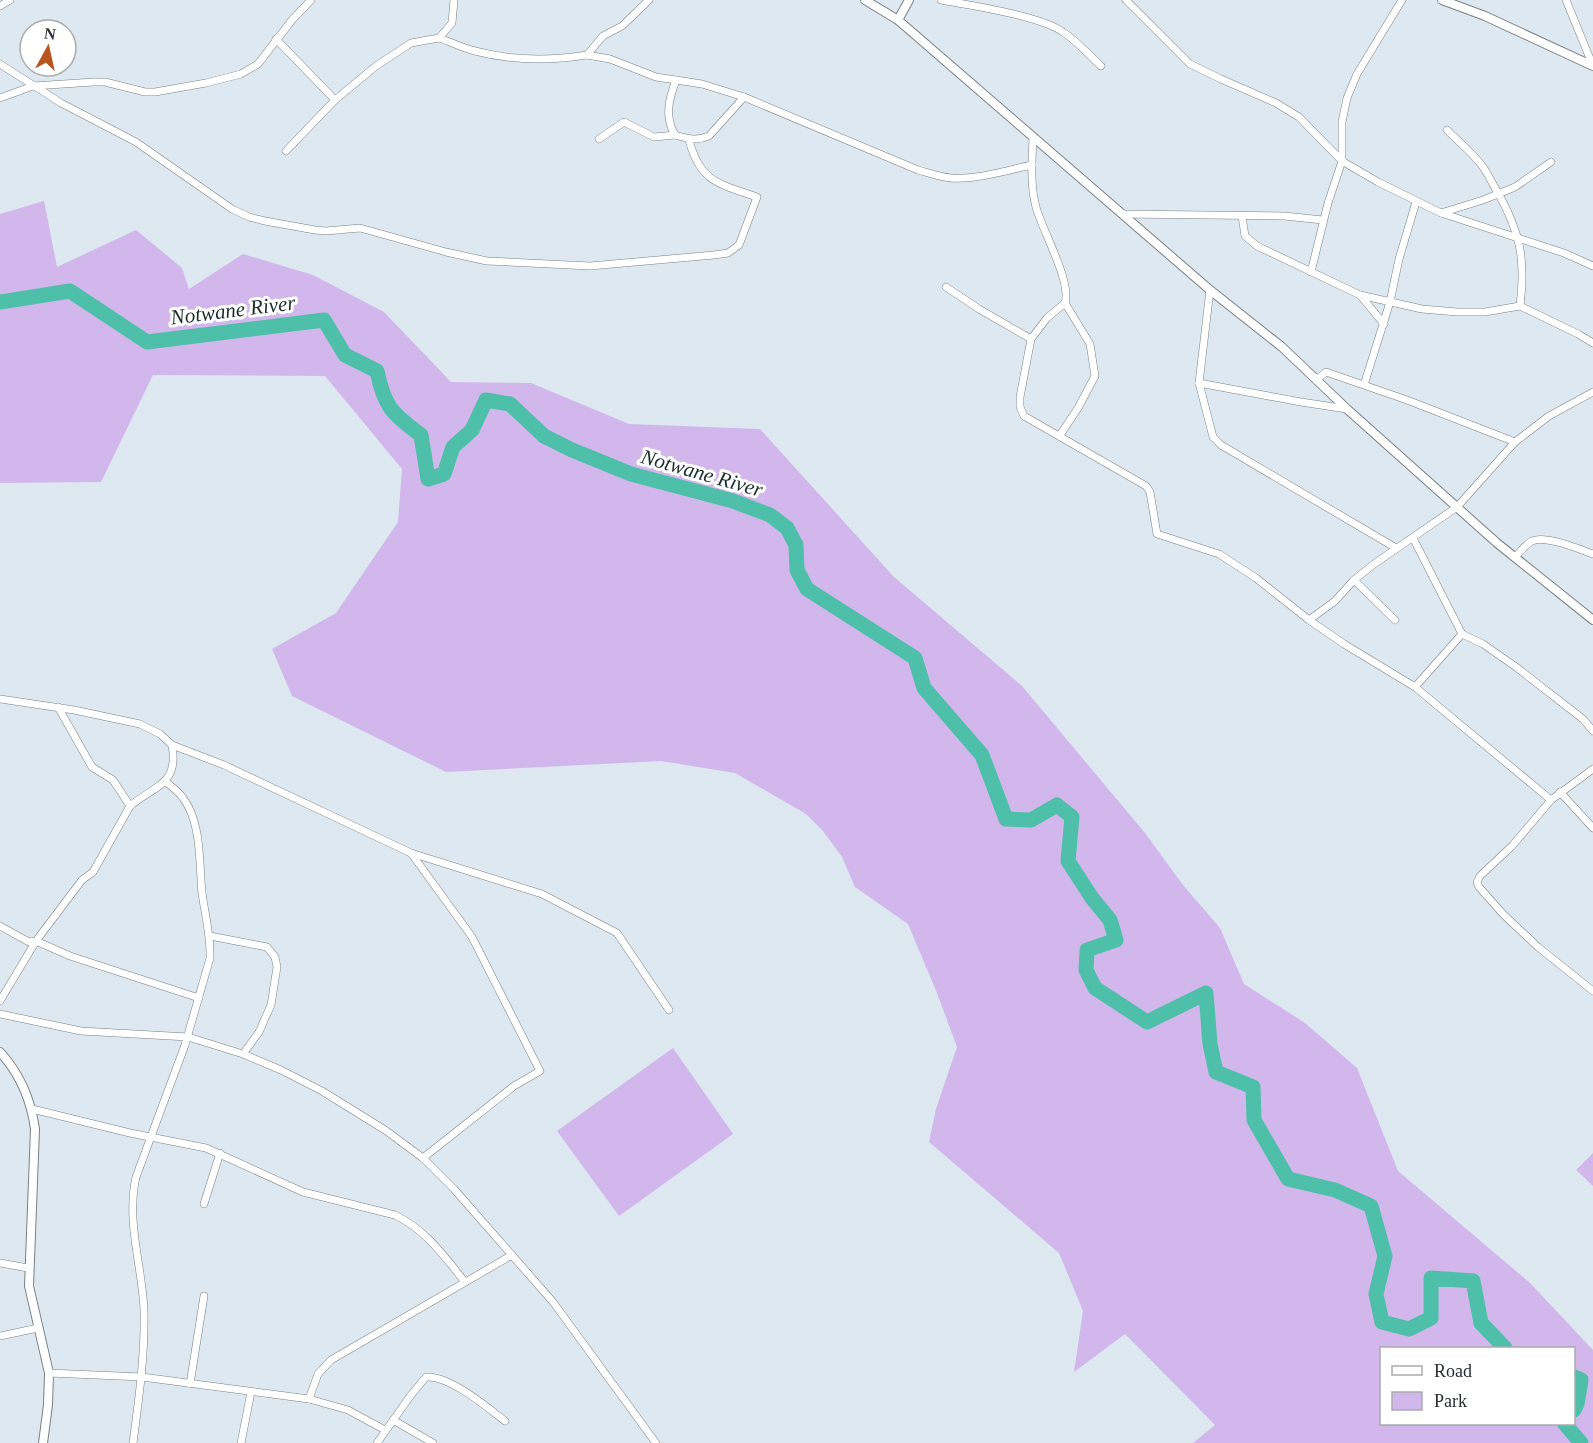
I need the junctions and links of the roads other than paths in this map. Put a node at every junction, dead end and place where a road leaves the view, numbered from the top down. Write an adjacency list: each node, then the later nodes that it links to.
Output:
1 (10, 0): 12 (street)
2 (311, 0): 15 (street)
3 (454, 0): 14 (street)
4 (649, 0): 16 (street)
5 (865, 0): 13 (street)
6 (909, 0): 13 (street)
7 (941, 0): 18 (street)
8 (1126, 0): 31 (street)
9 (1402, 0): 31 (street)
10 (1442, 0): 19 (street)
11 (1566, 0): 19 (street)
12 (0, 6)
13 (897, 20): 27 (street)
14 (439, 38): 16 (street); 24 (street)
15 (276, 39): 21 (street); 24 (street)
16 (587, 55): 20 (street)
17 (0, 64): 21 (street)
18 (1101, 66)
19 (1593, 66)
20 (676, 80): 22 (street); 26 (street)
21 (33, 86): 23 (street); 29 (street)
22 (744, 97): 29 (street); 33 (street)
23 (0, 98)
24 (335, 100): 30 (street)
25 (1447, 130): 34 (street)
26 (675, 135): 28 (street); 29 (street)
27 (1033, 138): 33 (street); 37 (street)
28 (599, 139)
29 (689, 140)
30 (286, 151)
31 (1342, 160): 35 (street); 39 (street)
32 (1551, 162): 34 (street)
33 (1032, 165): 47 (street)
34 (1498, 194): 36 (street); 40 (street)
35 (1416, 202): 36 (street); 46 (street)
36 (1441, 213): 40 (street)
37 (1122, 214): 38 (street); 44 (street)
38 (1242, 216): 39 (street); 42 (street)
39 (1323, 220): 42 (street)
40 (1519, 239): 41 (street); 48 (street)
41 (1593, 266)
42 (1311, 272): 45 (street)
43 (946, 287): 50 (street)
44 (1210, 290): 52 (street); 53 (street)
45 (1360, 295): 46 (street); 49 (street)
46 (1390, 302): 48 (street); 49 (street)
47 (1065, 303): 50 (street); 57 (street)
48 (1520, 306): 51 (street)
49 (1384, 324): 54 (street)
50 (1031, 339): 57 (street)
51 (1593, 343)
52 (1316, 380): 54 (street); 56 (street)
53 (1199, 383): 56 (street); 61 (street)
54 (1364, 385): 58 (street)
55 (1593, 392): 58 (street)
56 (1347, 409): 59 (street)
57 (1060, 435): 65 (street)
58 (1515, 442): 59 (street)
59 (1457, 507): 60 (street); 63 (street)
60 (1413, 538): 61 (street); 68 (street)
61 (1396, 548): 64 (street)
62 (1593, 554): 63 (street)
63 (1515, 557): 67 (street)
64 (1353, 580): 65 (street); 66 (street)
65 (1309, 620): 69 (street)
66 (1395, 620)
67 (1593, 620)
68 (1462, 634): 69 (street); 72 (street)
69 (1415, 687): 77 (street)
70 (0, 699): 71 (street)
71 (58, 707): 73 (street); 78 (street)
72 (1593, 731)
73 (172, 745): 75 (street); 80 (street)
74 (1593, 769): 76 (street)
75 (166, 782): 78 (street); 82 (street)
76 (1560, 792): 77 (street); 79 (street)
77 (1551, 800): 84 (street)
78 (130, 806): 83 (street)
79 (1593, 828)
80 (411, 853): 87 (street); 95 (street)
81 (0, 926): 83 (street)
82 (210, 936): 85 (street); 91 (street)
83 (36, 941): 85 (street); 86 (street)
84 (1593, 991)
85 (199, 998): 89 (street)
86 (0, 1001)
87 (669, 1010)
88 (0, 1014): 89 (street)
89 (188, 1037): 91 (street); 93 (street)
90 (0, 1052): 92 (street)
91 (243, 1054): 95 (street)
92 (32, 1109): 93 (street); 99 (street)
93 (151, 1137): 94 (street); 105 (street)
94 (220, 1153): 96 (street); 100 (street)
95 (423, 1158): 97 (street)
96 (204, 1204)
97 (512, 1255): 100 (street); 117 (street)
98 (2, 1262): 99 (street)
99 (28, 1268): 102 (street)
100 (465, 1282): 108 (street)
101 (204, 1296): 106 (street)
102 (38, 1328): 103 (street); 104 (street)
103 (0, 1336)
104 (49, 1373): 105 (street); 112 (street)
105 (142, 1377): 106 (street); 113 (street)
106 (190, 1384): 107 (street)
107 (251, 1392): 108 (street); 114 (street)
108 (309, 1399): 111 (street)
109 (393, 1420): 110 (street); 111 (street); 116 (street)
110 (505, 1421)
111 (385, 1430): 115 (street)
112 (43, 1443)
113 (133, 1443)
114 (241, 1443)
115 (377, 1443)
116 (433, 1443)
117 (656, 1443)

